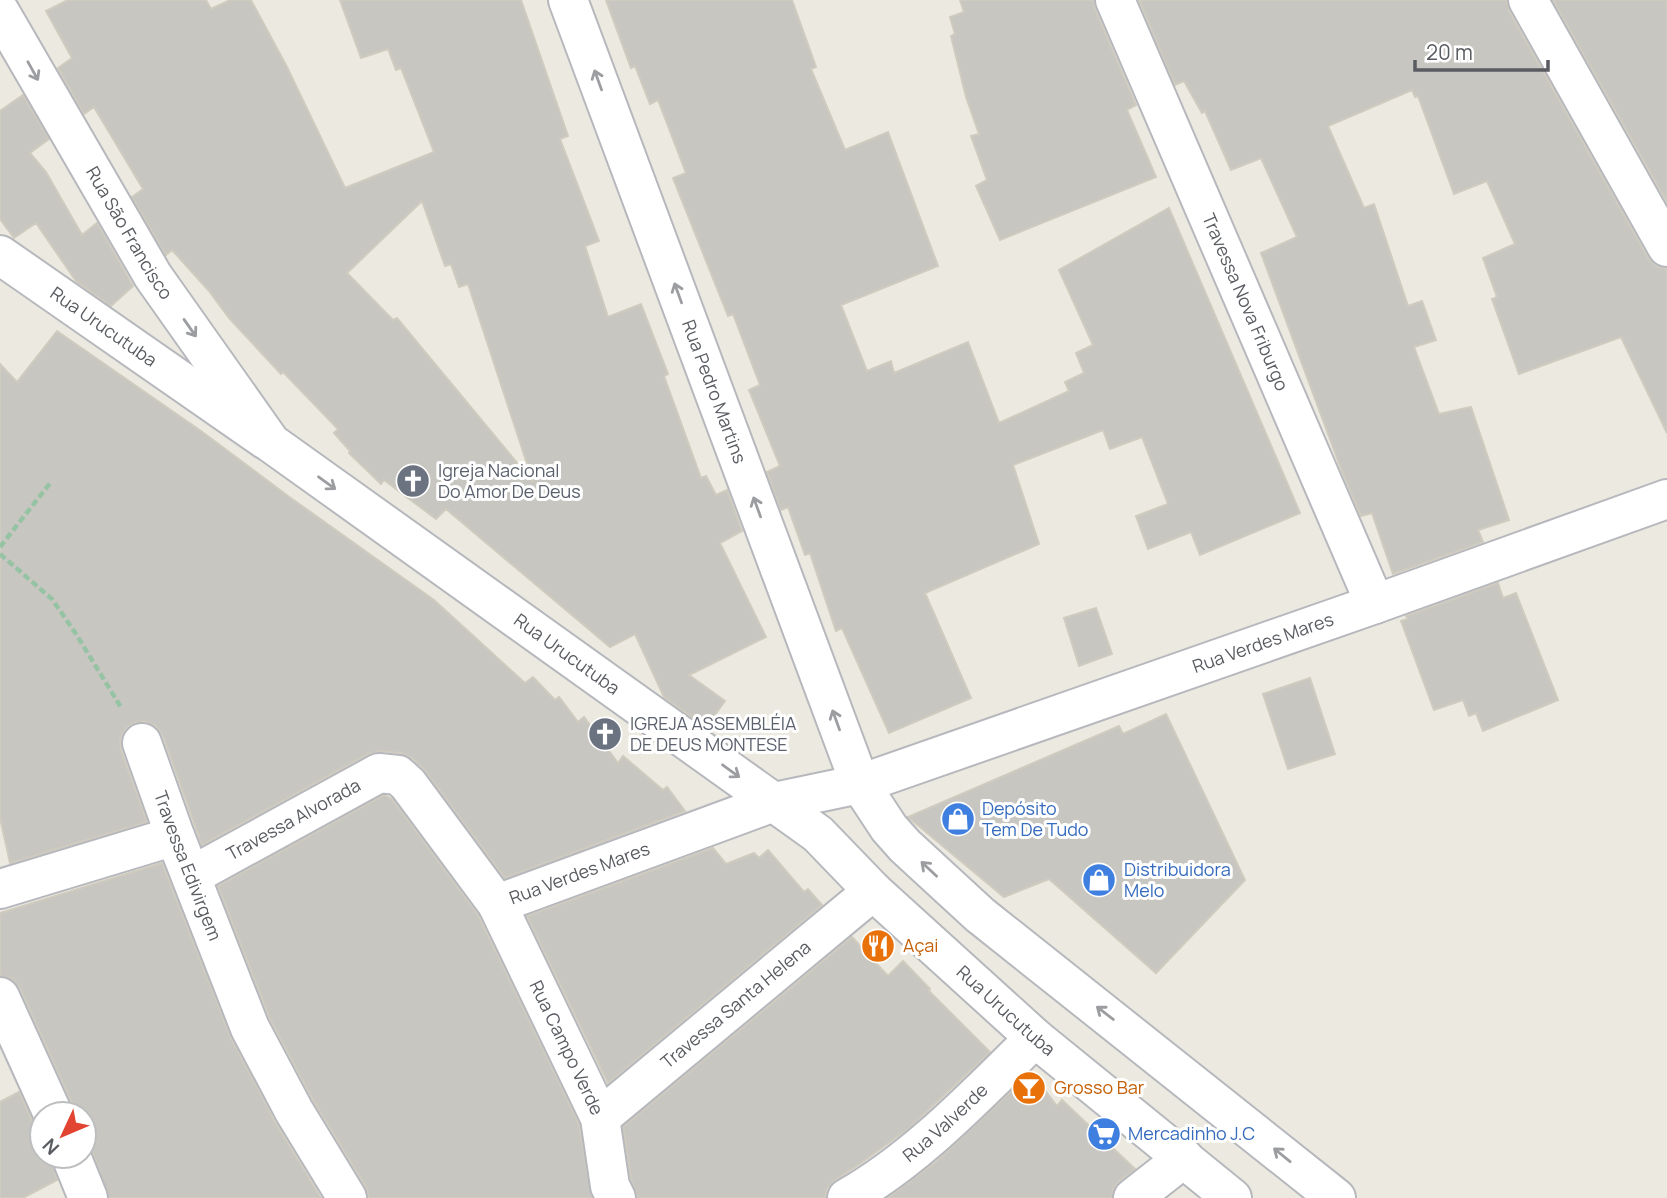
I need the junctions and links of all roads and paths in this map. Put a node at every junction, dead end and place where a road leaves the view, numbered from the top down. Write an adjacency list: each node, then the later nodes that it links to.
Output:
1 (568, 0): 15 (street, Rua Pedro Martins, one-way to 1)
2 (1115, 0): 12 (street, Travessa Nova Friburgo)
3 (1528, 0): 5 (street)
4 (0, 12): 7 (street, Rua São Francisco, one-way to 7)
5 (1667, 247)
6 (0, 255): 7 (street, Rua Urucutuba)
7 (271, 443): 16 (street, Rua Urucutuba, one-way to 16)
8 (51, 482): 10 (path)
9 (1667, 499): 12 (street, Rua Verdes Mares)
10 (0, 547)
11 (0, 554): 13 (path)
12 (1376, 604): 15 (street, Rua Verdes Mares)
13 (142, 743): 17 (street, Travessa Edivirgem)
14 (398, 775): 18 (street, Travessa Alvorada); 21 (street, Rua Verdes Mares)
15 (860, 784): 16 (street, Rua Verdes Mares); 34 (street, one-way to 15)
16 (774, 802): 20 (street, Rua Urucutuba); 21 (street, Rua Verdes Mares)
17 (175, 836): 18 (street, Travessa Edivirgem); 19 (street)
18 (191, 876): 29 (street, Travessa Edivirgem)
19 (0, 889)
20 (873, 891): 23 (street, Rua Urucutuba); 25 (street, Travessa Santa Helena)
21 (497, 904): 25 (street, Rua Campo Verde)
22 (0, 997): 24 (street)
23 (1035, 1038): 26 (street, Rua Urucutuba); 31 (street, Rua Valverde)
24 (47, 1100)
25 (600, 1118): 30 (street, Rua Campo Verde)
26 (1184, 1158): 32 (street); 33 (street, Rua Urucutuba)
27 (77, 1170): 28 (street)
28 (88, 1198)
29 (347, 1198)
30 (616, 1198)
31 (847, 1198)
32 (1133, 1198)
33 (1231, 1198)
34 (1336, 1198)

